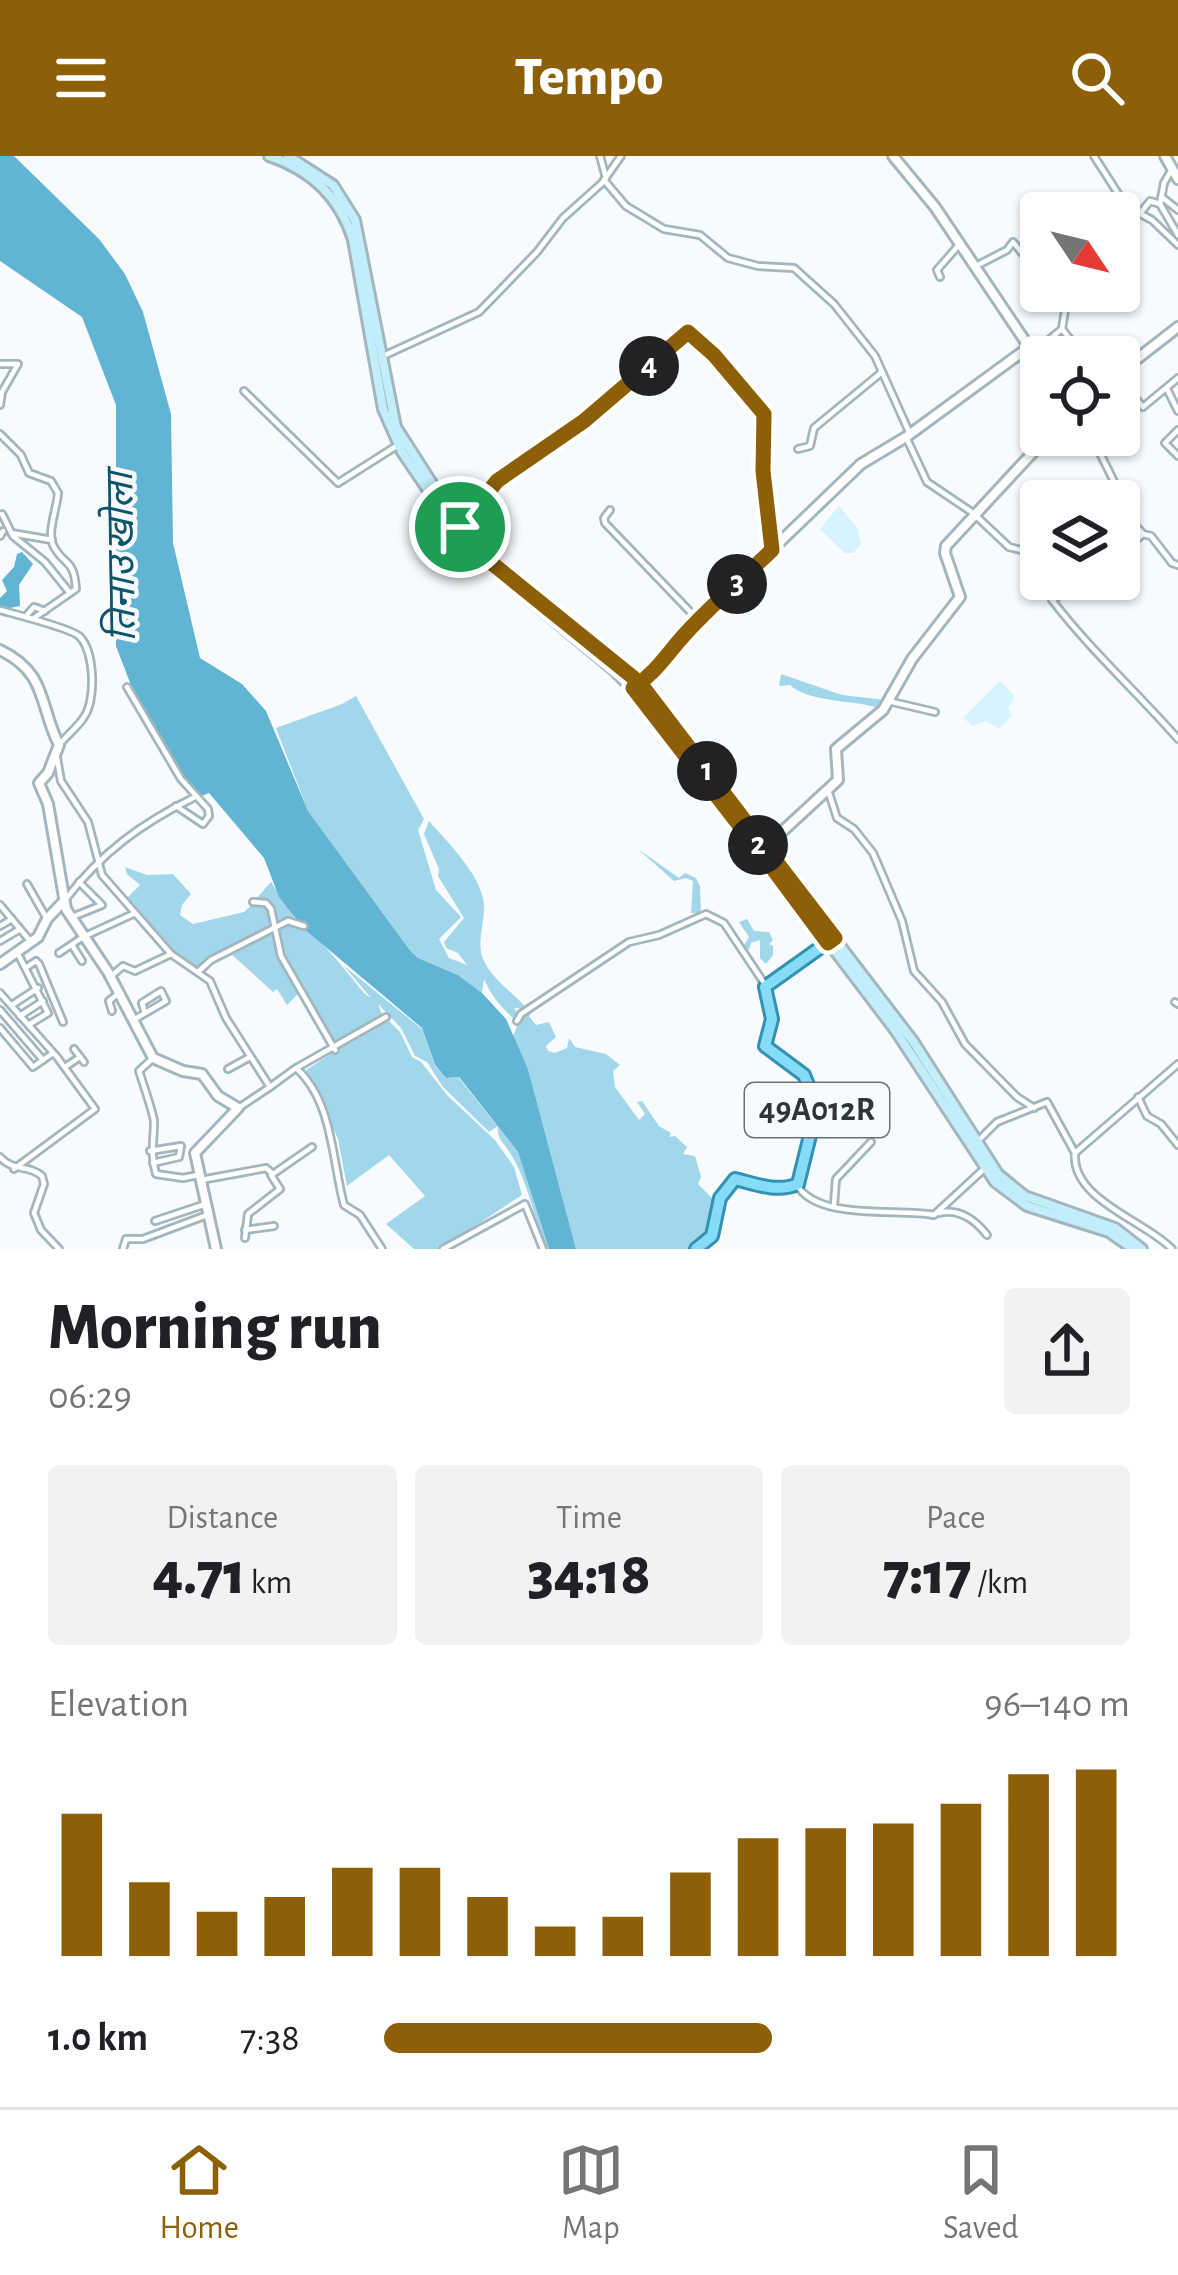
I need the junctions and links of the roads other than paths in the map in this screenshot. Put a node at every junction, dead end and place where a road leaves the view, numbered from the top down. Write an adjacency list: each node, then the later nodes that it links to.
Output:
1 (268, 156): 41 (main road)
2 (288, 156): 8 (main road)
3 (599, 156): 10 (street)
4 (621, 156): 10 (street)
5 (1094, 156): 13 (street)
6 (1165, 156): 9 (street)
7 (895, 157): 17 (street)
8 (300, 158): 27 (main road)
9 (1172, 169): 11 (street); 12 (street)
10 (605, 179): 27 (street); 31 (street)
11 (1178, 179)
12 (1161, 201): 13 (street); 14 (street); 15 (street)
13 (1141, 213): 16 (street)
14 (1178, 213): 15 (street)
15 (1171, 220): 16 (street)
16 (1177, 239)
17 (958, 246): 19 (street); 20 (street)
18 (1020, 250): 19 (street)
19 (973, 268): 24 (street)
20 (940, 278)
21 (1065, 312): 22 (street)
22 (1062, 329): 25 (street); 26 (street)
23 (1177, 331): 29 (street)
24 (1024, 336)
25 (1052, 336)
26 (1068, 336)
27 (381, 357): 49 (main road)
28 (1020, 358): 40 (street)
29 (1140, 359)
30 (0, 364): 36 (street)
31 (882, 372): 40 (street); 42 (street)
32 (1178, 378): 33 (street)
33 (1167, 388): 35 (street); 37 (street)
34 (244, 391): 41 (street)
35 (1140, 402)
36 (0, 405)
37 (1178, 411)
38 (1178, 430): 43 (street)
39 (0, 434): 53 (street)
40 (908, 436): 47 (street); 54 (street)
41 (398, 445): 63 (main road)
42 (798, 449)
43 (1178, 454)
44 (1029, 456): 47 (street)
45 (1102, 456): 51 (street)
46 (610, 511): 61 (street)
47 (973, 513): 55 (street); 65 (street)
48 (2, 514): 50 (street)
49 (460, 527): 54 (street); 63 (main road)
50 (11, 533): 53 (street); 57 (street)
51 (1143, 534): 52 (street); 56 (street)
52 (1140, 537)
53 (52, 540): 57 (street)
54 (772, 550): 61 (street)
55 (1020, 550)
56 (1178, 565)
57 (70, 593): 60 (street)
58 (1052, 600): 68 (street)
59 (0, 610): 60 (street)
60 (30, 616): 70 (street)
61 (699, 621): 63 (street)
62 (0, 650): 70 (street)
63 (638, 685): 74 (main road)
64 (127, 686): 72 (street)
65 (888, 701): 66 (street); 71 (street)
66 (935, 712)
67 (1178, 723): 68 (street)
68 (1169, 729): 69 (street)
69 (1178, 739)
70 (57, 749): 75 (street); 78 (street)
71 (828, 790): 74 (street); 133 (street)
72 (195, 797): 73 (street); 73 (street)
73 (176, 806): 75 (street)
74 (759, 844): 90 (main road)
75 (97, 861): 76 (street); 81 (street)
76 (79, 882): 78 (street); 82 (street)
77 (27, 884): 84 (street)
78 (63, 902): 82 (street); 84 (street)
79 (253, 902): 87 (street)
80 (1, 908): 83 (street)
81 (134, 914): 89 (street); 96 (street)
82 (71, 918): 89 (street)
83 (12, 919): 85 (street); 88 (street)
84 (46, 920): 92 (street)
85 (0, 926)
86 (304, 926): 87 (street)
87 (274, 928): 100 (street); 121 (street)
88 (20, 929): 91 (street); 92 (street)
89 (83, 937): 93 (street); 101 (street)
90 (832, 940): 102 (main road); 135 (main road)
91 (0, 941)
92 (31, 942): 94 (street)
93 (72, 945): 95 (street); 97 (street)
94 (17, 952): 98 (street); 99 (street)
95 (59, 953)
96 (172, 954): 100 (street); 101 (street)
97 (82, 961)
98 (0, 964)
99 (27, 967): 103 (street); 108 (street)
100 (198, 972): 123 (street)
101 (110, 977): 105 (street)
102 (766, 986): 116 (street); 148 (main road, 49A012R)
103 (38, 988): 106 (street); 107 (street)
104 (0, 992): 107 (street)
105 (119, 993): 110 (street); 115 (street)
106 (43, 1001): 111 (street); 113 (street)
107 (11, 1006): 113 (street)
108 (60, 1008): 111 (street); 117 (street)
109 (0, 1010): 125 (street)
110 (112, 1011)
111 (48, 1013): 118 (street)
112 (146, 1013): 112 (street); 115 (street)
113 (20, 1016): 118 (street)
114 (386, 1017): 121 (street)
115 (135, 1019): 124 (street)
116 (517, 1021)
117 (63, 1022)
118 (28, 1025): 122 (street)
119 (0, 1028): 125 (street)
120 (74, 1049): 127 (street)
121 (335, 1050): 128 (street)
122 (53, 1053): 125 (street); 127 (street)
123 (250, 1057): 129 (street); 130 (street)
124 (153, 1058): 132 (street); 138 (street)
125 (43, 1060)
126 (1178, 1064): 131 (street)
127 (64, 1067): 145 (street)
128 (296, 1068): 130 (street); 160 (street)
129 (228, 1069)
130 (270, 1087): 132 (street)
131 (1138, 1096): 136 (street); 140 (street)
132 (238, 1108): 139 (street)
133 (1034, 1108): 135 (street); 140 (street)
134 (871, 1142): 149 (street)
135 (973, 1144): 144 (main road); 165 (main road)
136 (1178, 1145)
137 (312, 1148): 146 (street)
138 (150, 1150): 141 (street); 143 (street)
139 (196, 1152): 141 (street); 147 (street)
140 (1075, 1153): 166 (street)
141 (180, 1154): 143 (street)
142 (0, 1156): 145 (street)
143 (153, 1163): 147 (street)
144 (985, 1168): 151 (street); 164 (main road)
145 (14, 1169): 157 (street)
146 (271, 1175): 147 (street); 154 (street)
147 (199, 1177): 150 (street)
148 (796, 1185): 149 (street); 163 (main road, 49A012R)
149 (834, 1205): 151 (street)
150 (207, 1209): 152 (street); 158 (street); 159 (street)
151 (934, 1215): 155 (street)
152 (155, 1221)
153 (274, 1226): 154 (street)
154 (245, 1230): 156 (street)
155 (987, 1235)
156 (244, 1238)
157 (58, 1249)
158 (123, 1249)
159 (216, 1249)
160 (382, 1249)
161 (443, 1249): 162 (street)
162 (543, 1249)
163 (696, 1249)
164 (1133, 1249)
165 (1142, 1249)
166 (1172, 1249)

